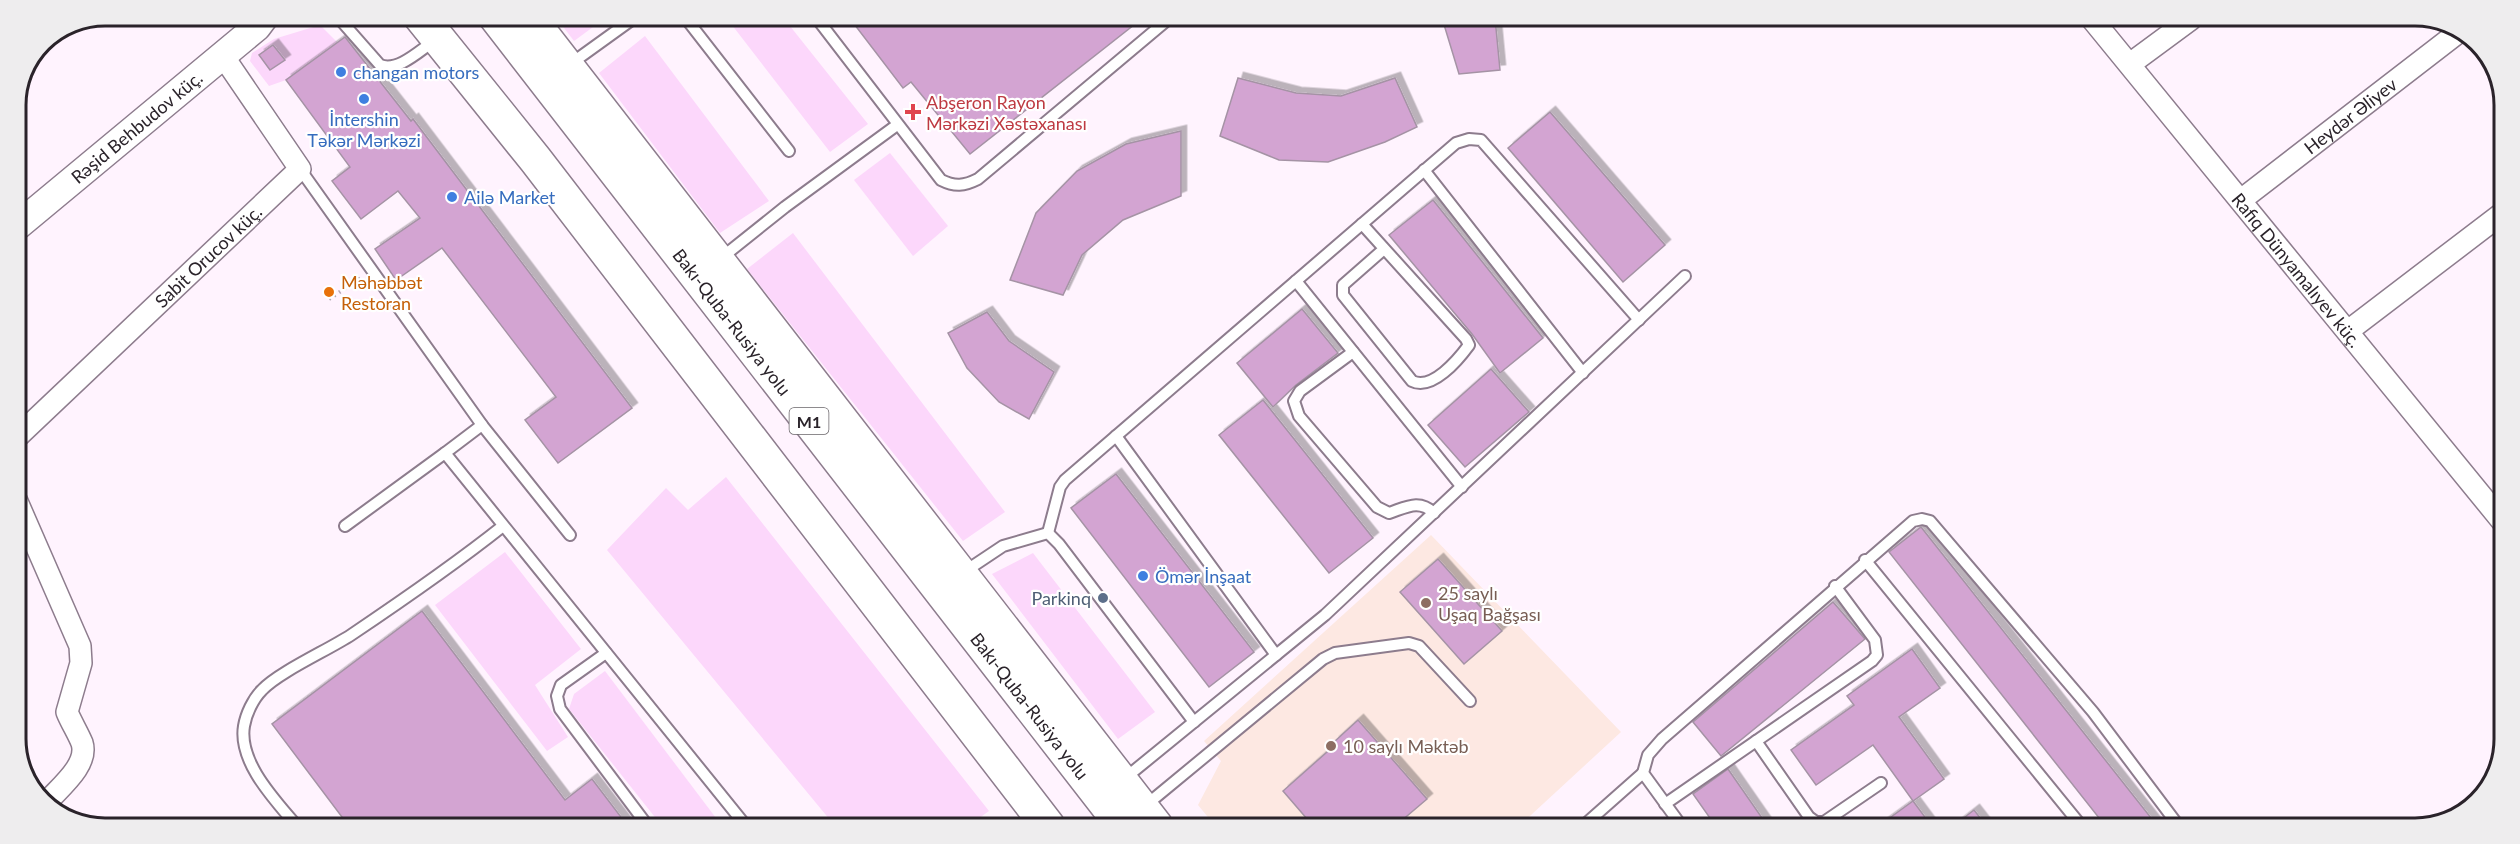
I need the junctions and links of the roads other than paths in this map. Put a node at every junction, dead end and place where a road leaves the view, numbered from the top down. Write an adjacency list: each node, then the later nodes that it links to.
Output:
1 (256, 26): 13 (street, Rəşid Behbudov küç.)
2 (346, 26): 11 (lane)
3 (503, 26): 61 (highway, Bakı-Quba-Rusiya yolu / M1)
4 (536, 26): 15 (highway)
5 (623, 26): 15 (lane)
6 (692, 26): 17 (lane)
7 (823, 26): 16 (lane)
8 (1160, 26): 16 (lane)
9 (2098, 26): 14 (street, Rafiq Dünyamalıyev küç.)
10 (2182, 26): 14 (street)
11 (429, 27): 60 (highway)
12 (2454, 36): 20 (street, Heydər Əliyev)
13 (223, 56): 18 (street); 21 (street, Rəşid Behbudov küç.)
14 (2130, 64): 20 (street, Rafiq Dünyamalıyev küç.)
15 (567, 67): 25 (highway)
16 (897, 125): 25 (lane)
17 (789, 152)
18 (300, 169): 32 (lane); 33 (street, Sabit Orucov küç.)
19 (1424, 170): 23 (lane); 28 (lane); 31 (lane)
20 (2241, 200): 29 (street, Rafiq Dünyamalıyev küç.)
21 (26, 219)
22 (2494, 220): 29 (street)
23 (1362, 224): 24 (lane); 27 (lane)
24 (1384, 249): 24 (lane)
25 (719, 260): 45 (highway)
26 (1685, 276): 28 (lane)
27 (1296, 281): 30 (lane); 34 (lane)
28 (1639, 320): 31 (lane)
29 (2348, 331): 37 (street, Rafiq Dünyamalıyev küç.)
30 (1353, 352): 36 (lane); 38 (lane)
31 (1583, 373): 36 (lane)
32 (482, 424): 35 (lane); 43 (lane)
33 (26, 429)
34 (1116, 436): 42 (lane); 48 (lane)
35 (445, 453): 40 (lane); 41 (lane)
36 (1462, 487): 38 (lane)
37 (2494, 511)
38 (1434, 513): 48 (lane)
39 (26, 522): 55 (street)
40 (345, 526)
41 (503, 526): 47 (lane); 57 (lane)
42 (1048, 533): 45 (lane); 50 (lane)
43 (570, 535)
44 (1865, 560): 46 (lane); 68 (lane); 69 (lane)
45 (962, 574): 53 (highway)
46 (1835, 586): 51 (lane); 52 (lane)
47 (606, 653): 58 (lane); 59 (lane)
48 (1276, 656): 50 (lane)
49 (1470, 701): 63 (lane)
50 (1194, 722): 53 (lane)
51 (1756, 741): 56 (lane); 66 (lane)
52 (1642, 773): 56 (lane); 64 (lane)
53 (1121, 781): 62 (highway)
54 (1881, 783): 67 (lane)
55 (51, 797)
56 (1665, 804): 65 (lane)
57 (291, 818)
58 (642, 818)
59 (740, 818)
60 (1042, 818)
61 (1139, 818)
62 (1140, 818)
63 (1143, 818)
64 (1592, 818)
65 (1676, 818)
66 (1810, 818)
67 (1830, 818)
68 (2075, 818)
69 (2173, 818)

